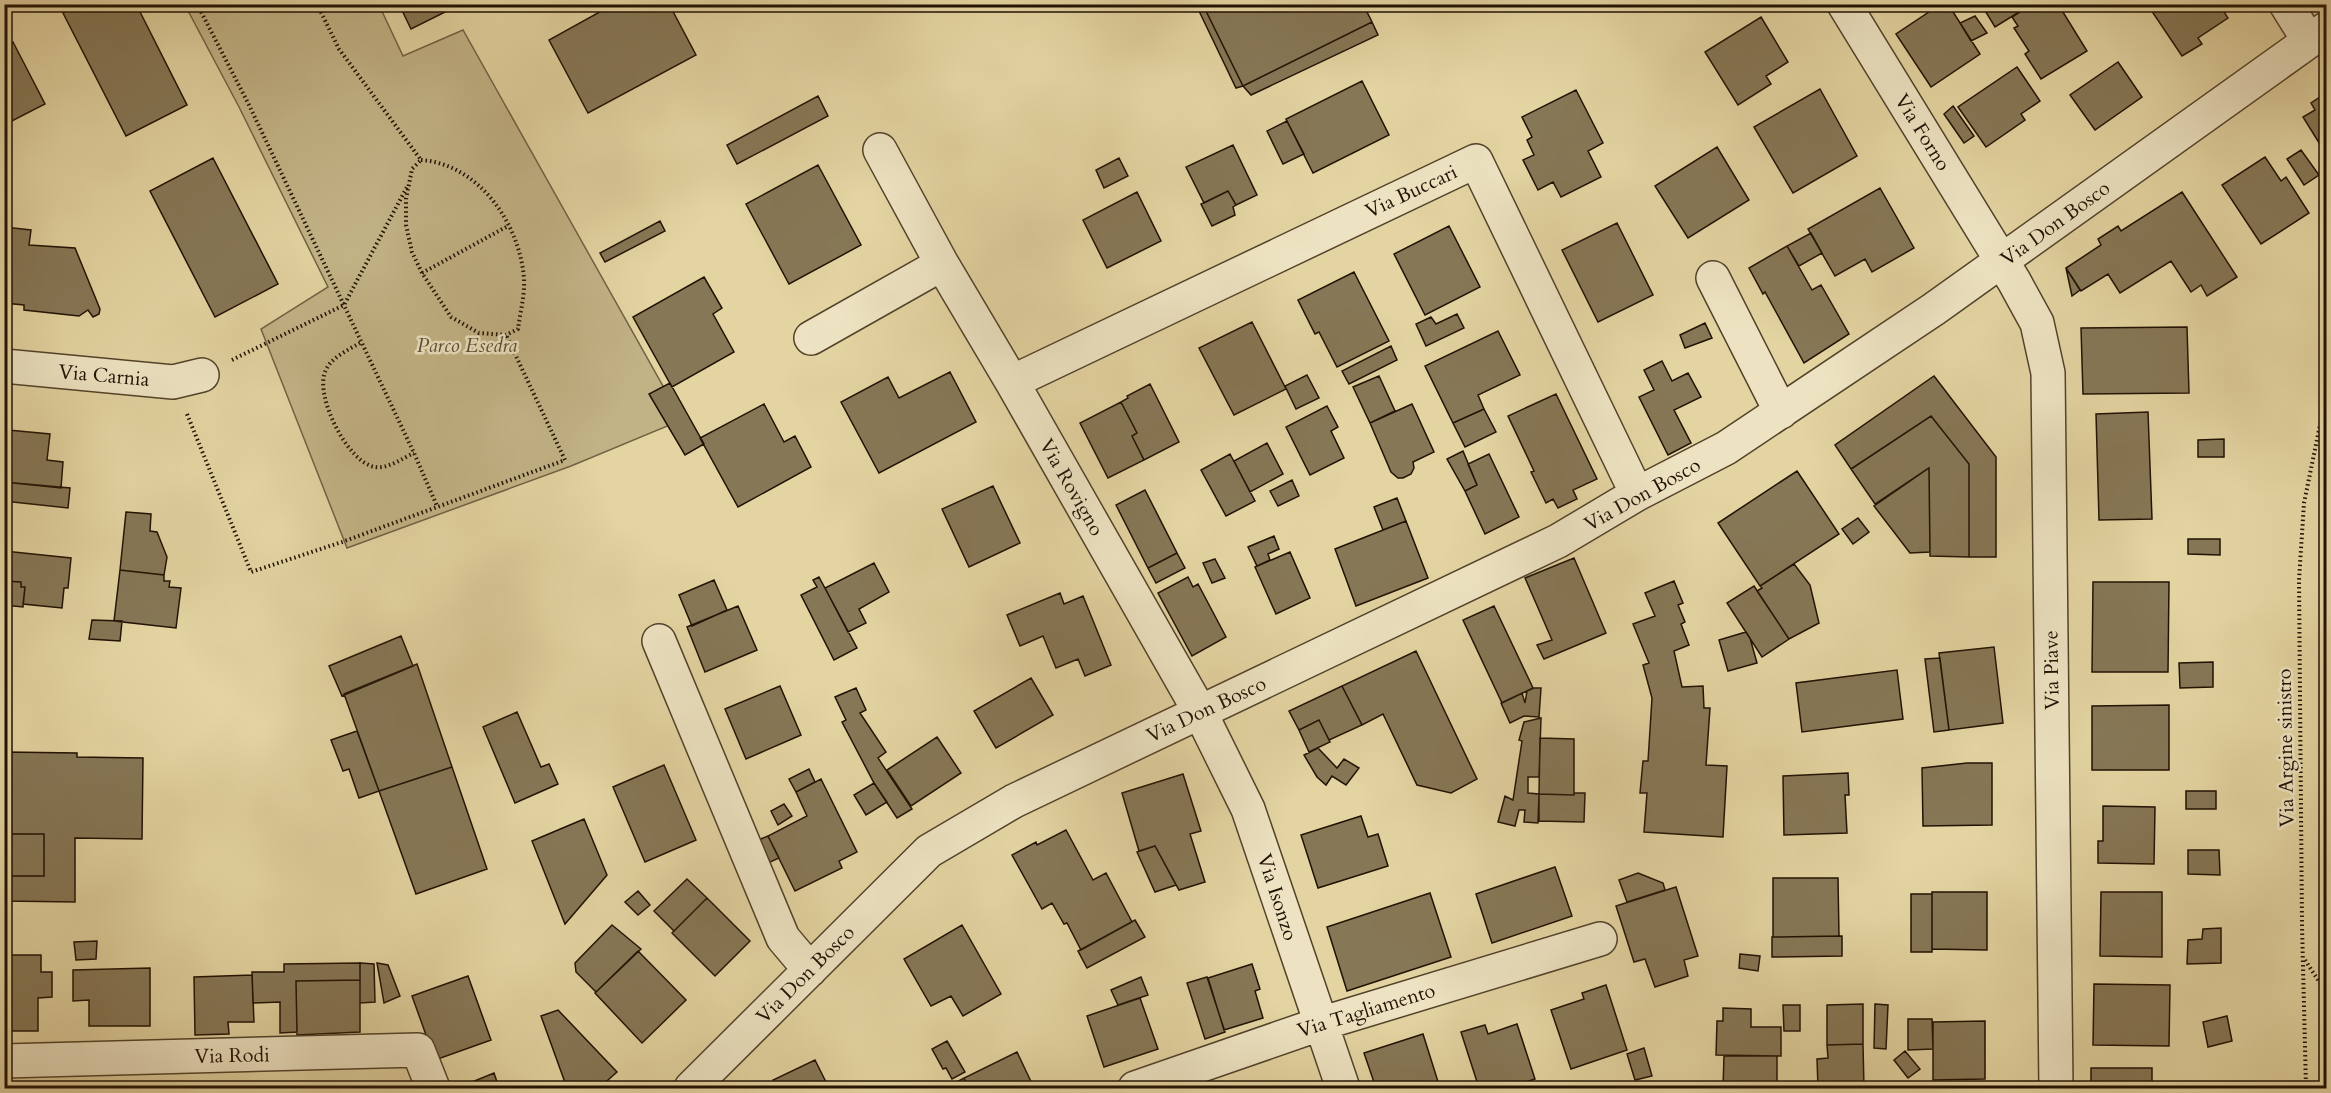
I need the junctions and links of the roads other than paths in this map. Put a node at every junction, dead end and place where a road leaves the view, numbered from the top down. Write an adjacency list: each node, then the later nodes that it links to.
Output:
1 (2286, 4): 3 (street)
2 (1855, 9): 5 (street, Via Forno)
3 (2318, 35): 5 (street, Via Don Bosco)
4 (880, 150): 6 (street, Via Rovigno)
5 (2002, 261): 12 (street, Via Don Bosco); 24 (street, Via Piave)
6 (942, 264): 8 (street); 11 (street, Via Rovigno)
7 (1713, 278): 12 (street)
8 (811, 338)
9 (4, 366): 10 (street, Via Carnia)
10 (188, 378)
11 (1012, 382): 13 (street, Via Buccari); 15 (street, Via Rovigno)
12 (1781, 412): 13 (street, Via Don Bosco)
13 (1637, 494): 15 (street, Via Don Bosco)
14 (659, 641): 17 (street)
15 (1200, 712): 17 (street, Via Don Bosco); 18 (street, Via Isonzo)
16 (1600, 939): 18 (street, Via Tagliamento)
17 (810, 970): 21 (street, Via Don Bosco)
18 (1320, 1024): 22 (street, Via Tagliamento); 23 (street, Via Isonzo)
19 (4, 1061): 20 (street, Via Rodi)
20 (433, 1089)
21 (691, 1089)
22 (1135, 1089)
23 (1342, 1089)
24 (2056, 1089)

